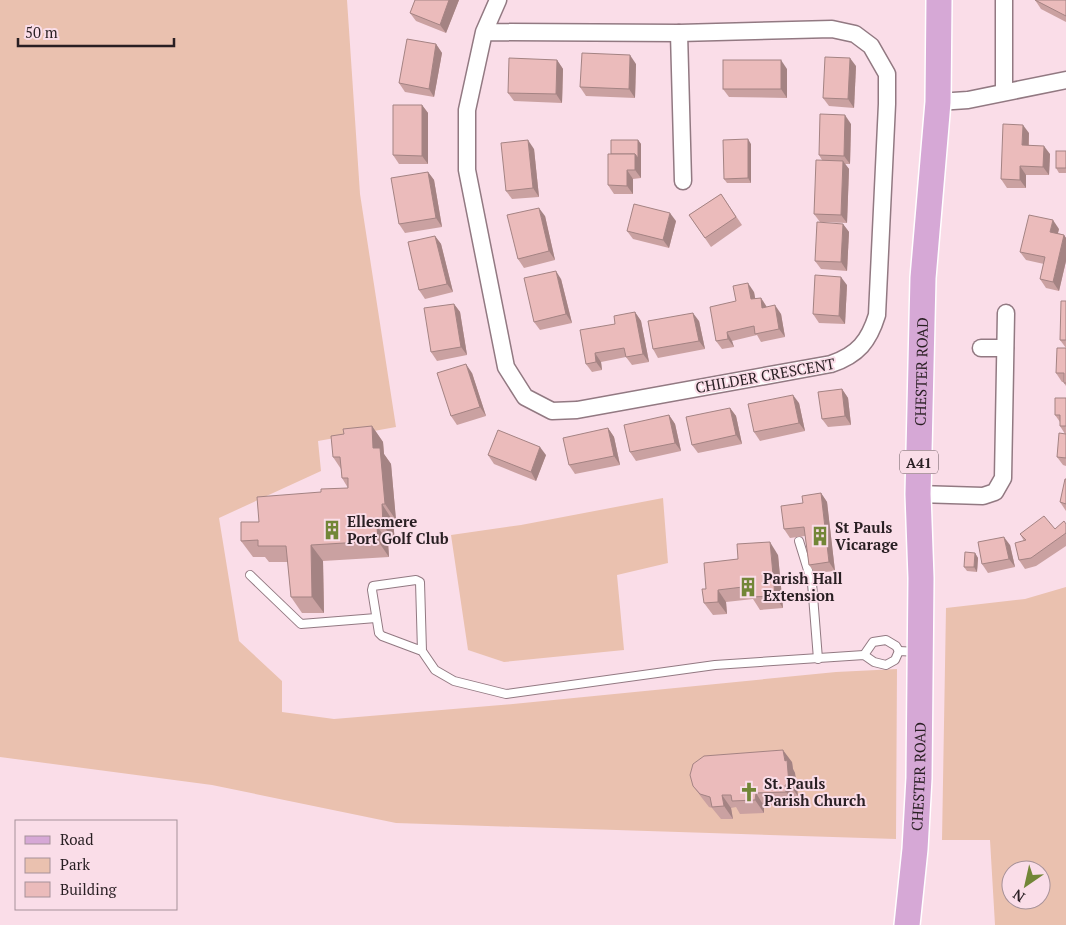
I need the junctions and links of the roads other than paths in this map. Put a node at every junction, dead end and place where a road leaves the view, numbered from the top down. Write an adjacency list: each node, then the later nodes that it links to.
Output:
1 (498, 0): 4 (street, CHILDER CRESCENT)
2 (939, 0): 8 (main road, CHESTER ROAD / A41)
3 (1004, 0): 7 (street)
4 (484, 32): 5 (street, CHILDER CRESCENT); 5 (street, CHILDER CRESCENT)
5 (680, 33): 9 (street)
6 (1066, 80): 7 (street)
7 (1004, 91): 8 (street)
8 (938, 102): 13 (main road, CHESTER ROAD / A41)
9 (683, 180)
10 (1006, 313): 12 (street)
11 (980, 348): 12 (street)
12 (1005, 348): 13 (street)
13 (918, 494): 18 (main road, CHESTER ROAD / A41)
14 (799, 541): 20 (lane)
15 (250, 575): 16 (lane)
16 (376, 618): 17 (lane); 17 (lane)
17 (422, 651): 20 (lane)
18 (909, 652): 19 (lane); 19 (lane); 21 (main road, CHESTER ROAD / A41)
19 (864, 655): 20 (lane)
20 (818, 659)
21 (907, 925)

